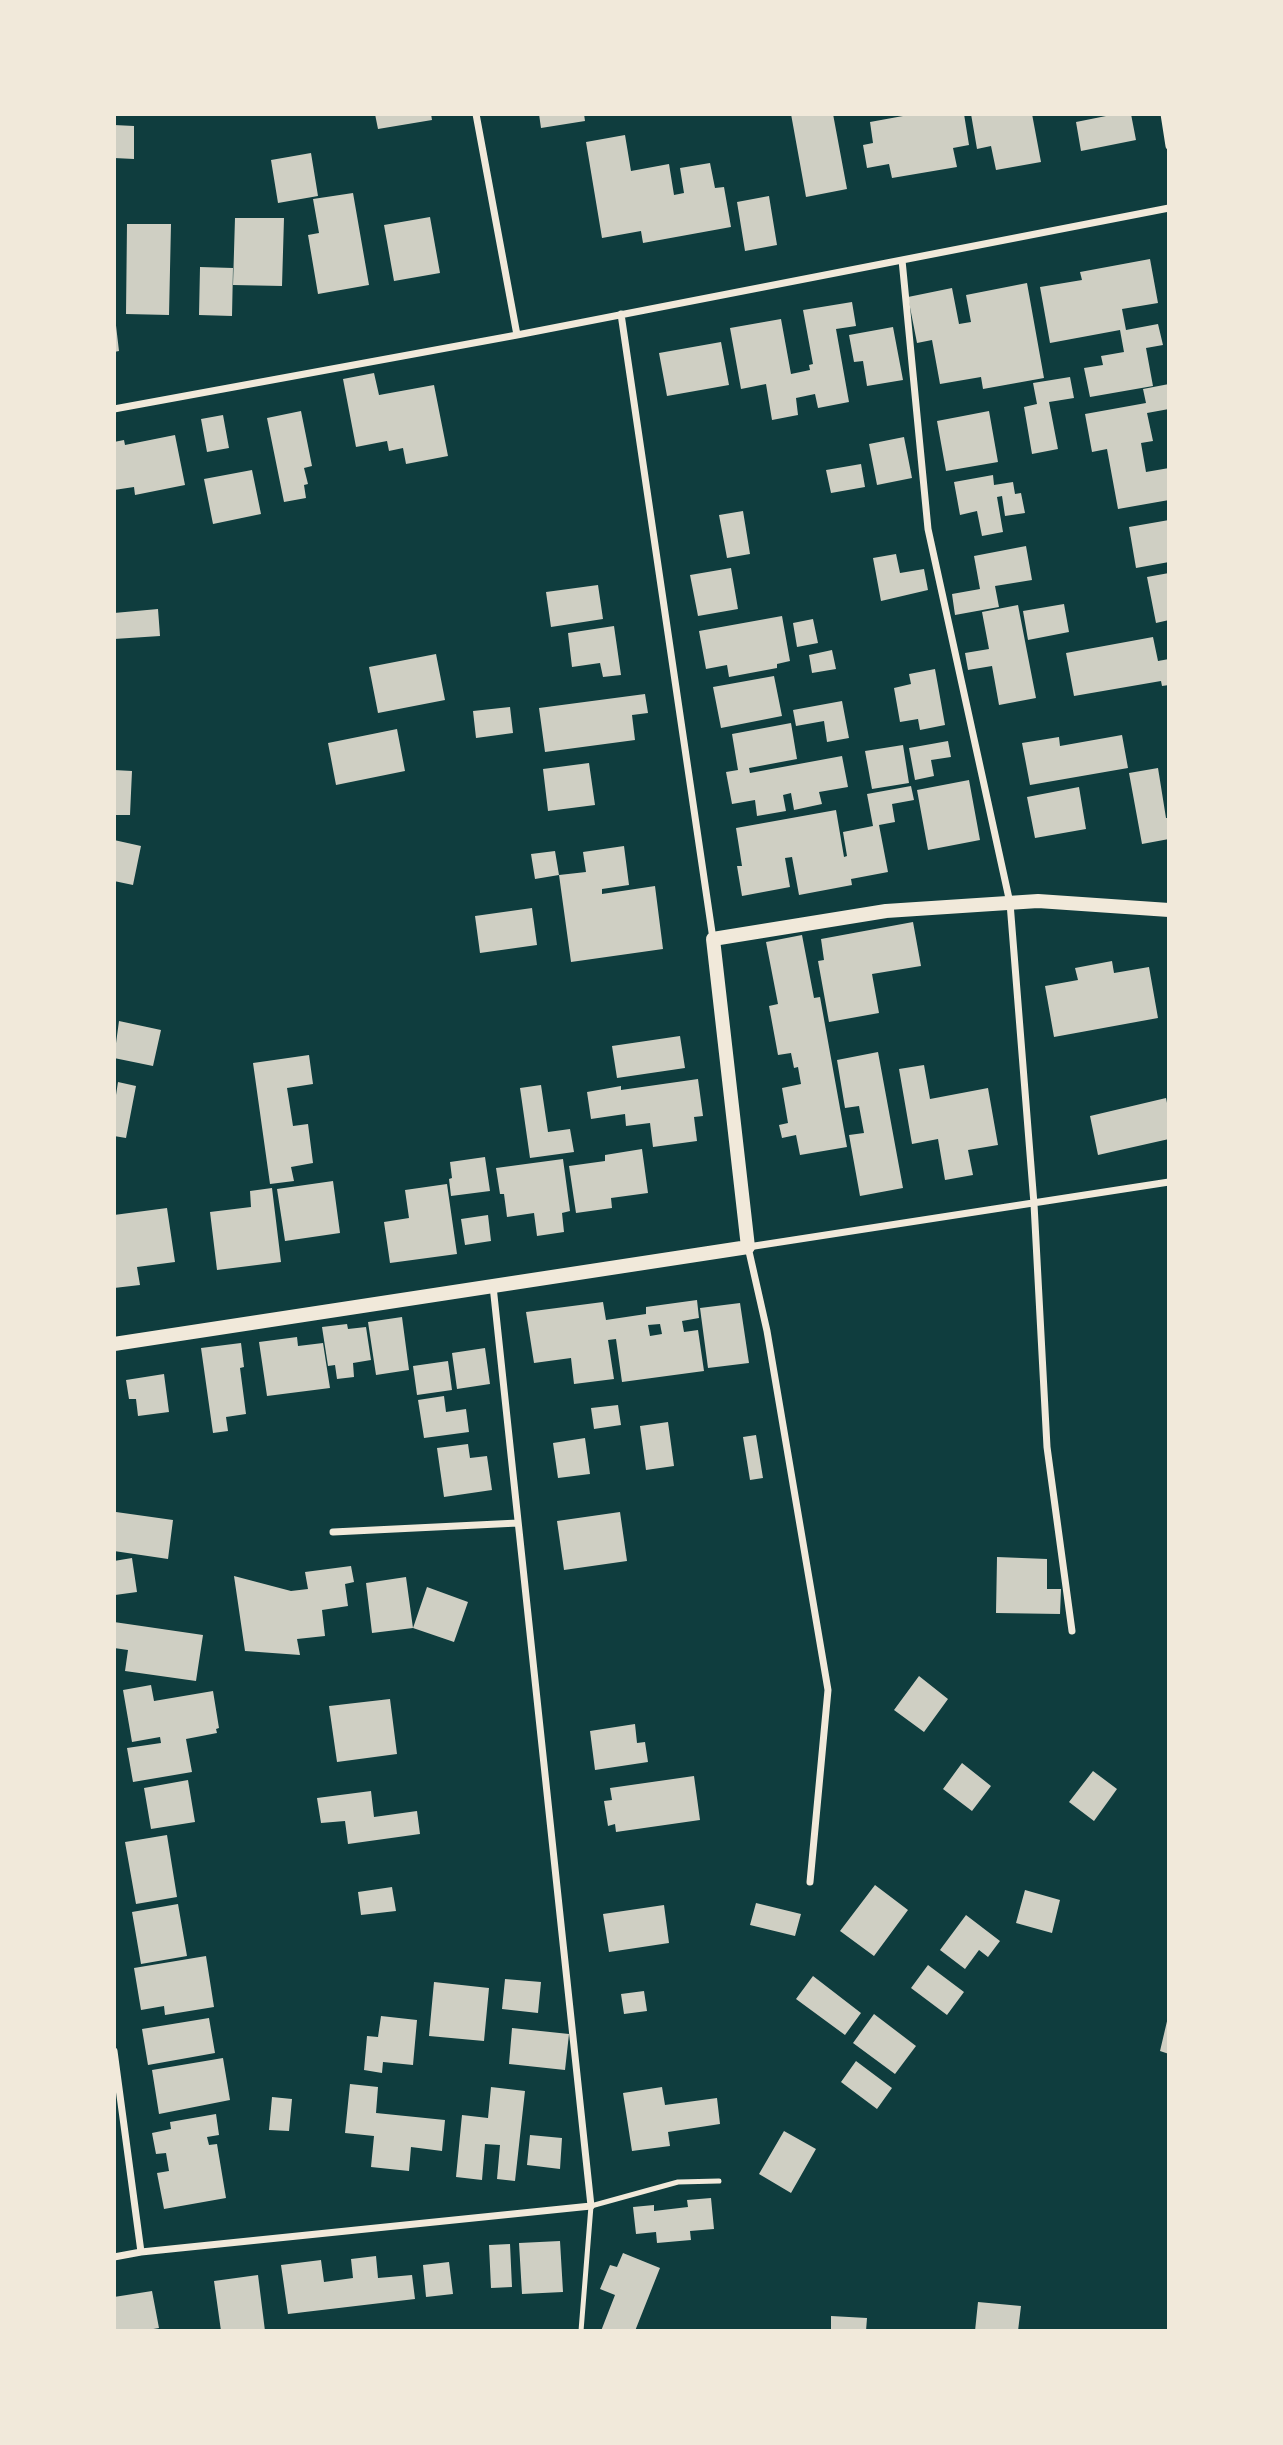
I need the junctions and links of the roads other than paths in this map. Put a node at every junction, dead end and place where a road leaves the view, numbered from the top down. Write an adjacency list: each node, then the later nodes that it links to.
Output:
1 (475, 114): 7 (street)
2 (1164, 114): 3 (street)
3 (1169, 146)
4 (1169, 208): 5 (street)
5 (902, 260): 6 (street); 9 (street)
6 (621, 314): 7 (street); 11 (street)
7 (517, 335): 8 (street)
8 (114, 409)
9 (1010, 903): 10 (main road); 11 (main road); 13 (street)
10 (1169, 910)
11 (713, 939): 14 (main road)
12 (1169, 1182): 13 (street)
13 (1034, 1203): 14 (street); 19 (street)
14 (748, 1247): 15 (main road); 20 (street)
15 (493, 1286): 16 (main road); 17 (street)
16 (114, 1344)
17 (518, 1524): 18 (street); 23 (street)
18 (333, 1532)
19 (1072, 1631)
20 (810, 1882)
21 (114, 2051): 24 (street)
22 (719, 2181): 23 (lane)
23 (591, 2206): 24 (street); 26 (lane)
24 (141, 2252): 25 (street)
25 (114, 2256)
26 (581, 2331)

